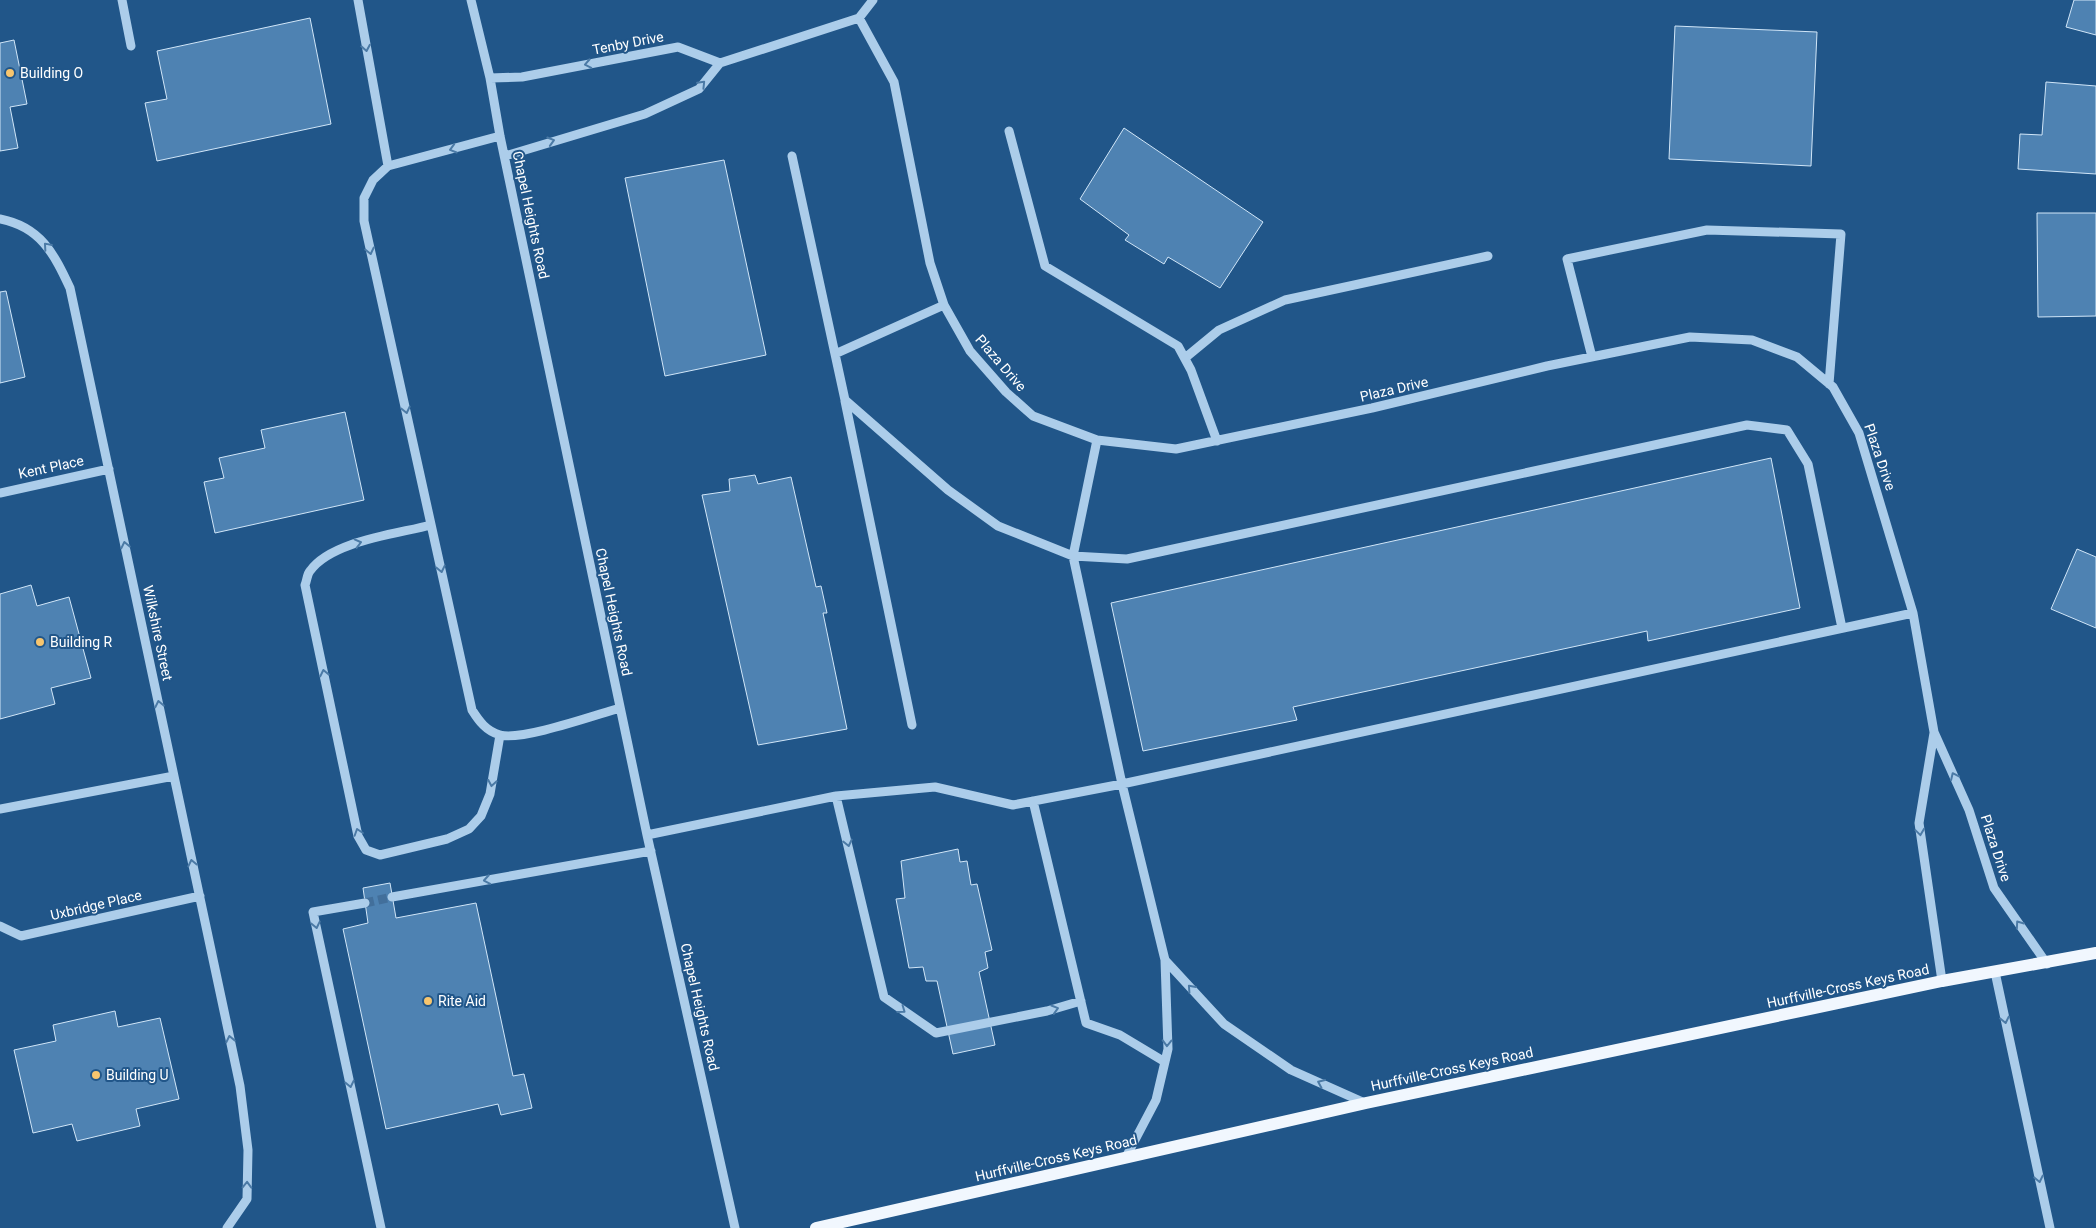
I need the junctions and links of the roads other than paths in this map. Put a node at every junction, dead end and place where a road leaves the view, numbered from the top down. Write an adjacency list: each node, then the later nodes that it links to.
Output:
1 (122, 0): 6 (street)
2 (358, 0): 13 (street, one-way to 13)
3 (471, 0): 8 (street, Chapel Heights Road)
4 (873, 0): 5 (street)
5 (859, 18): 7 (street); 16 (street, Plaza Drive)
6 (131, 46)
7 (720, 63): 8 (street, Tenby Drive, one-way to 8); 11 (street, one-way to 7)
8 (490, 78): 10 (street, Chapel Heights Road)
9 (1009, 131): 19 (street)
10 (500, 136): 11 (street, Chapel Heights Road); 13 (street, one-way to 13)
11 (505, 156): 30 (street, Chapel Heights Road)
12 (792, 156): 17 (street)
13 (388, 166): 26 (street, one-way to 26)
14 (0, 219): 24 (street, Wilkshire Street, one-way to 14)
15 (1488, 256): 19 (street)
16 (944, 305): 17 (street); 22 (street, Plaza Drive)
17 (835, 354): 21 (street)
18 (1592, 357): 20 (street, Plaza Drive); 20 (street); 23 (street, Plaza Drive)
19 (1185, 358): 23 (street)
20 (1829, 384): 28 (street, Plaza Drive)
21 (845, 400): 27 (street); 31 (street)
22 (1097, 440): 23 (street, Plaza Drive); 27 (street)
23 (1217, 441)
24 (109, 469): 25 (street, Kent Place); 34 (street, Wilkshire Street, one-way to 24)
25 (0, 493)
26 (431, 525): 33 (street, one-way to 33); 33 (street, one-way to 26)
27 (1073, 556): 29 (street); 35 (street)
28 (1913, 613): 29 (street); 32 (street, Plaza Drive)
29 (1842, 628): 35 (street)
30 (620, 708): 33 (street); 39 (street, Chapel Heights Road)
31 (912, 725)
32 (1934, 732): 47 (street, Plaza Drive, one-way to 32); 49 (street, Plaza Drive, one-way to 49)
33 (500, 735)
34 (174, 776): 38 (street); 41 (street, Wilkshire Street, one-way to 34)
35 (1122, 784): 37 (street); 46 (street)
36 (836, 796): 37 (street); 39 (street); 50 (street, one-way to 50)
37 (1033, 801): 50 (street)
38 (0, 809)
39 (647, 835): 40 (street, Chapel Heights Road)
40 (651, 852): 42 (street, one-way to 42); 56 (street, Chapel Heights Road)
41 (200, 896): 44 (street, Uxbridge Place); 54 (street, Wilkshire Street, one-way to 41)
42 (392, 897)
43 (365, 903): 55 (street, one-way to 55)
44 (0, 926)
45 (2096, 954): 47 (main road, Hurffville-Cross Keys Road)
46 (1165, 960): 51 (street, one-way to 51); 52 (street, one-way to 46)
47 (2047, 964): 48 (main road, Hurffville-Cross Keys Road)
48 (1995, 972): 49 (main road, Hurffville-Cross Keys Road); 58 (street, one-way to 58)
49 (1942, 981): 52 (main road, Hurffville-Cross Keys Road)
50 (1080, 1001): 51 (street)
51 (1165, 1062): 53 (street)
52 (1366, 1103): 53 (main road, Hurffville-Cross Keys Road)
53 (1126, 1157): 57 (main road, Hurffville-Cross Keys Road)
54 (227, 1228)
55 (381, 1228)
56 (734, 1228)
57 (816, 1228)
58 (2050, 1228)

